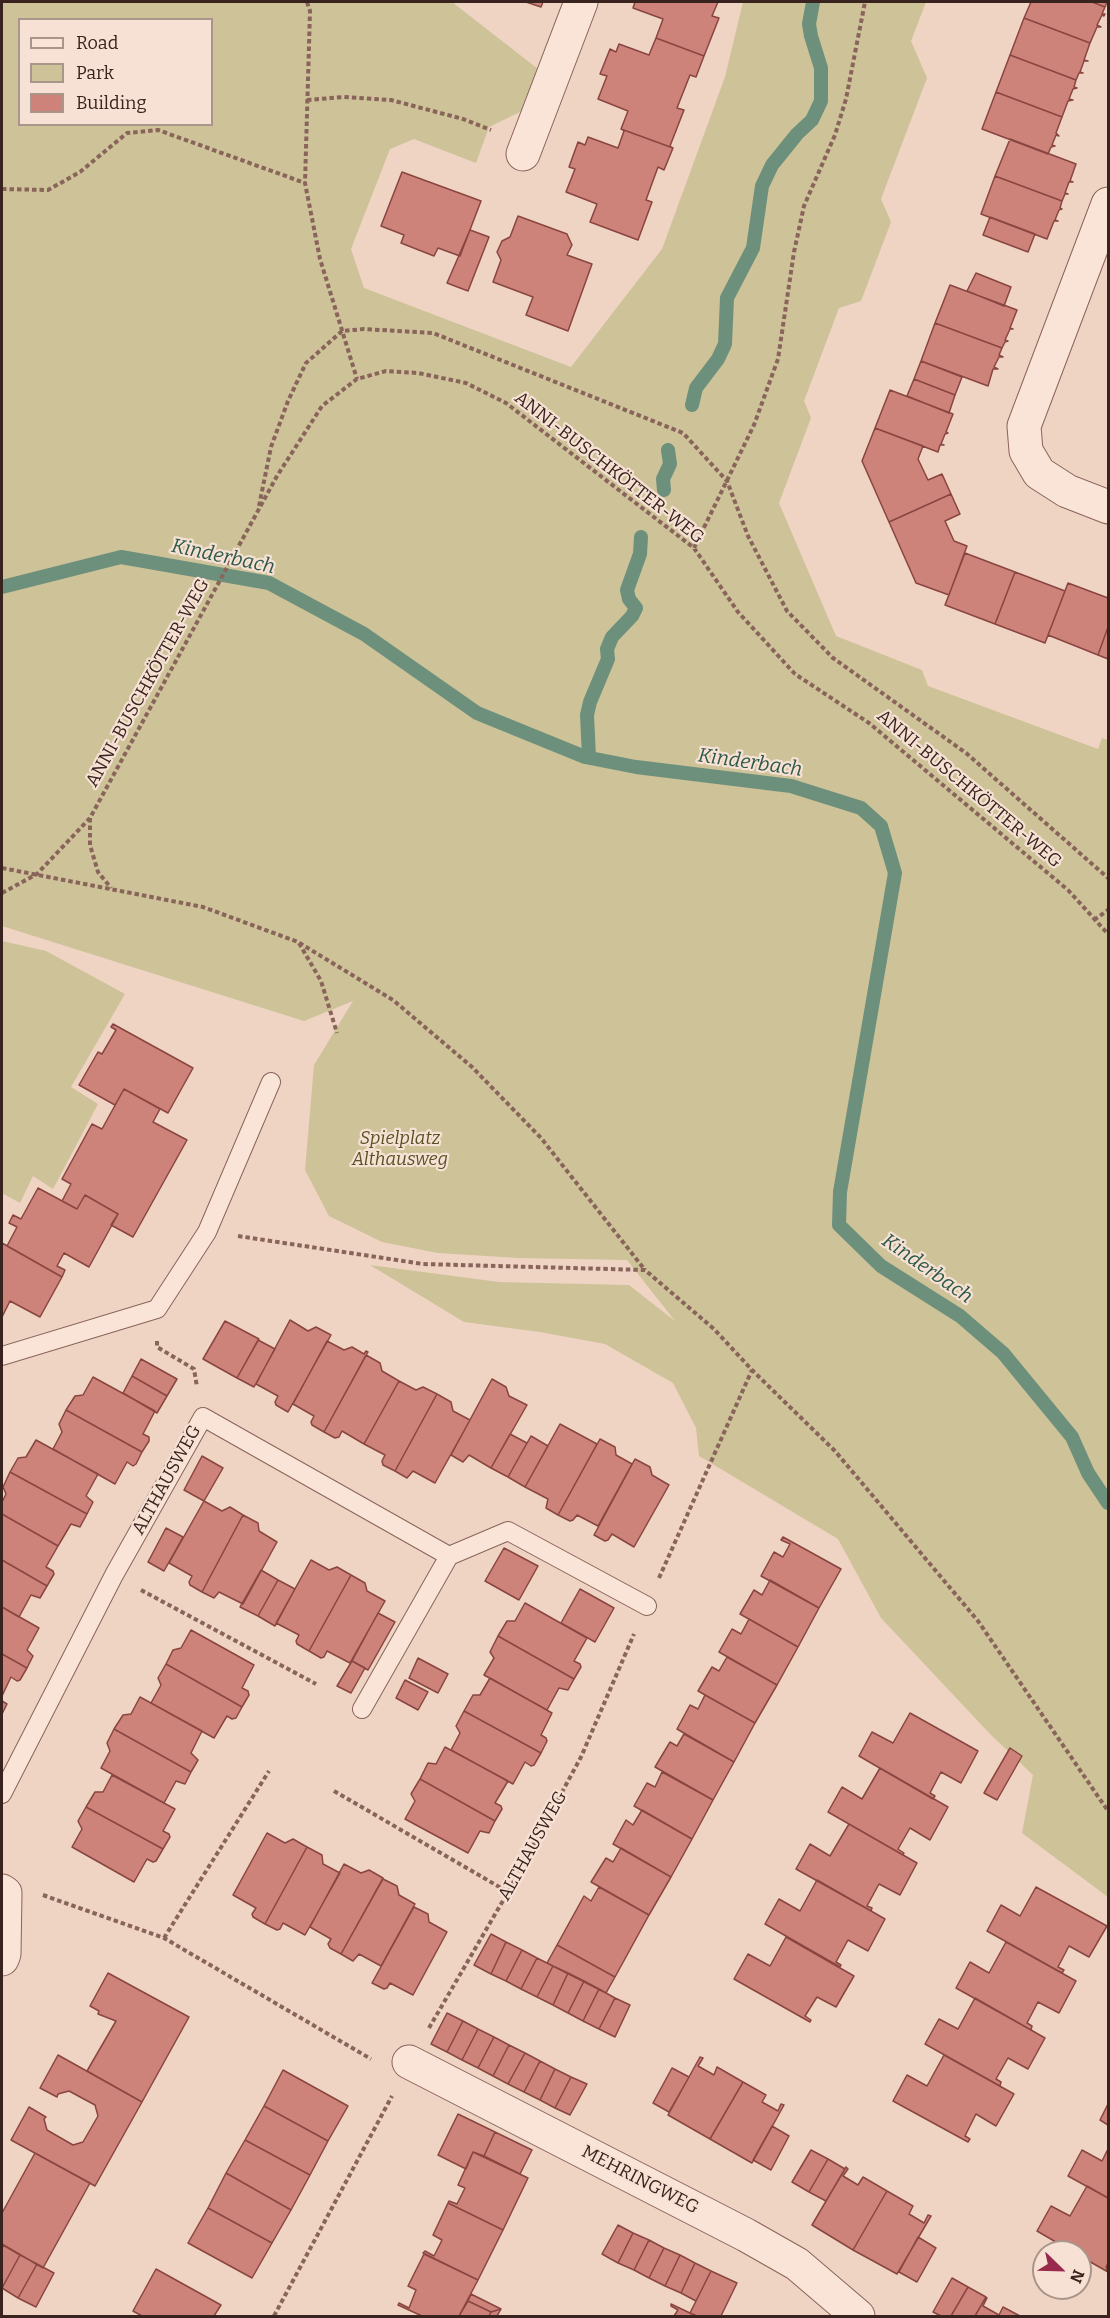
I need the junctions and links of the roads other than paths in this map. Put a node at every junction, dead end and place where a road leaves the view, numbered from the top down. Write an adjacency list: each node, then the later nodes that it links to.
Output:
1 (581, 2): 2 (street)
2 (526, 148)
3 (1108, 204): 4 (street)
4 (1108, 507)
5 (271, 1082): 6 (lane)
6 (2, 1356)
7 (448, 1556): 8 (lane); 9 (lane); 10 (lane, ALTHAUSWEG)
8 (647, 1606)
9 (362, 1709)
10 (2, 1794)
11 (3, 1892): 12 (street)
12 (2, 1959)
13 (406, 2070): 14 (street, MEHRINGWEG)
14 (858, 2316)

